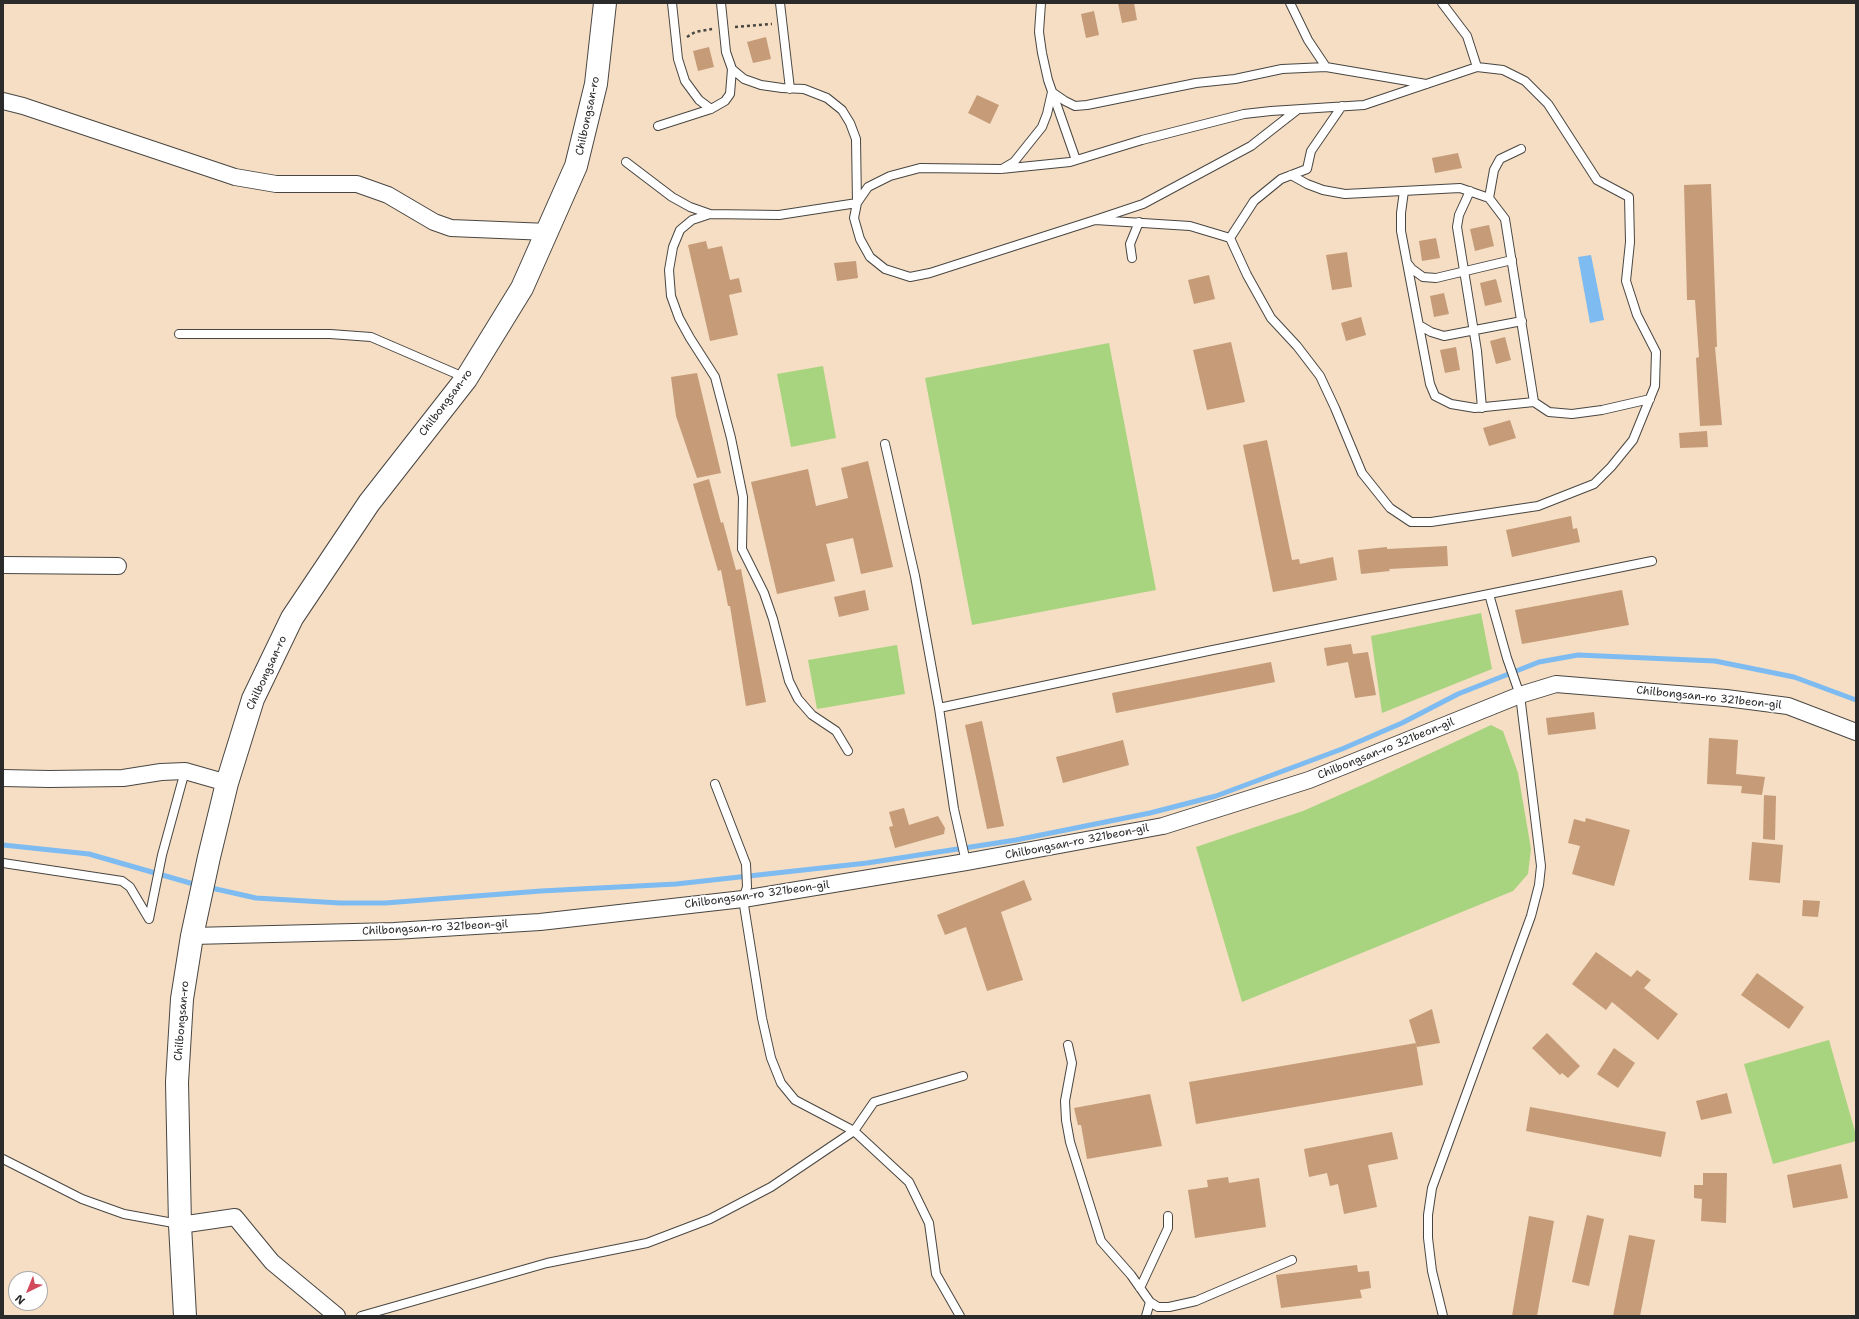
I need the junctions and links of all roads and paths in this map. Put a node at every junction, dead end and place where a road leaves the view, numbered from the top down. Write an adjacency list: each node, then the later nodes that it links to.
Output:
1 (605, 3): 31 (street, Chilbongsan-ro)
2 (672, 3): 16 (lane)
3 (721, 3): 10 (lane)
4 (780, 3): 12 (lane)
5 (1041, 3): 13 (lane)
6 (1290, 3): 8 (lane)
7 (1442, 3): 9 (lane)
8 (1326, 67): 11 (lane); 13 (lane)
9 (1477, 67): 11 (lane); 42 (lane)
10 (732, 69): 12 (lane); 16 (lane)
11 (1428, 84): 15 (lane)
12 (790, 88): 27 (lane)
13 (1052, 92): 20 (lane); 22 (lane)
14 (3, 101): 31 (street)
15 (1342, 106): 17 (lane); 23 (lane)
16 (711, 109): 18 (lane)
17 (1297, 110): 20 (lane); 29 (lane)
18 (658, 126)
19 (1521, 149): 26 (lane)
20 (1076, 160): 22 (lane)
21 (626, 162): 28 (lane)
22 (1001, 170): 27 (lane)
23 (1291, 175): 24 (lane); 32 (lane)
24 (1404, 191): 25 (lane); 35 (lane)
25 (1470, 191): 26 (lane); 36 (lane)
26 (1489, 198): 34 (lane)
27 (857, 203): 28 (lane); 29 (lane)
28 (710, 214): 53 (lane)
29 (1095, 220): 30 (lane)
30 (1139, 222): 32 (lane); 33 (lane)
31 (548, 232): 41 (street, Chilbongsan-ro)
32 (1230, 238): 42 (lane)
33 (1132, 258)
34 (1512, 260): 36 (lane); 37 (lane)
35 (1407, 263): 36 (lane); 38 (lane)
36 (1464, 270): 39 (lane)
37 (1522, 321): 39 (lane); 43 (lane)
38 (1419, 325): 39 (lane); 44 (lane)
39 (1474, 330): 44 (lane)
40 (179, 334): 41 (lane)
41 (466, 378): 56 (street, Chilbongsan-ro)
42 (1650, 399): 43 (lane)
43 (1534, 402): 44 (lane)
44 (1482, 408)
45 (885, 444): 51 (lane)
46 (1652, 562): 49 (lane)
47 (3, 566): 48 (street)
48 (118, 566)
49 (1489, 594): 50 (lane); 51 (lane)
50 (1520, 694): 52 (street, Chilbongsan-ro 321beon-gil); 58 (street, Chilbongsan-ro 321beon-gil); 76 (lane)
51 (939, 708): 58 (lane)
52 (1856, 732)
53 (848, 751)
54 (185, 772): 55 (street); 56 (street); 59 (lane)
55 (3, 778)
56 (227, 783): 61 (street, Chilbongsan-ro)
57 (716, 784): 60 (lane)
58 (966, 862): 60 (street, Chilbongsan-ro 321beon-gil)
59 (3, 863)
60 (745, 893): 61 (street, Chilbongsan-ro 321beon-gil); 64 (lane)
61 (192, 936): 67 (street, Chilbongsan-ro)
62 (1068, 1044): 69 (lane)
63 (963, 1076): 64 (lane)
64 (854, 1131): 73 (lane); 74 (lane)
65 (3, 1159): 67 (lane)
66 (1168, 1216): 69 (lane)
67 (180, 1225): 71 (street, Chilbongsan-ro); 72 (street)
68 (1292, 1260): 70 (lane)
69 (1140, 1288): 70 (lane)
70 (1150, 1302): 75 (lane)
71 (185, 1316)
72 (337, 1316)
73 (361, 1316)
74 (960, 1316)
75 (1146, 1316)
76 (1443, 1316)

